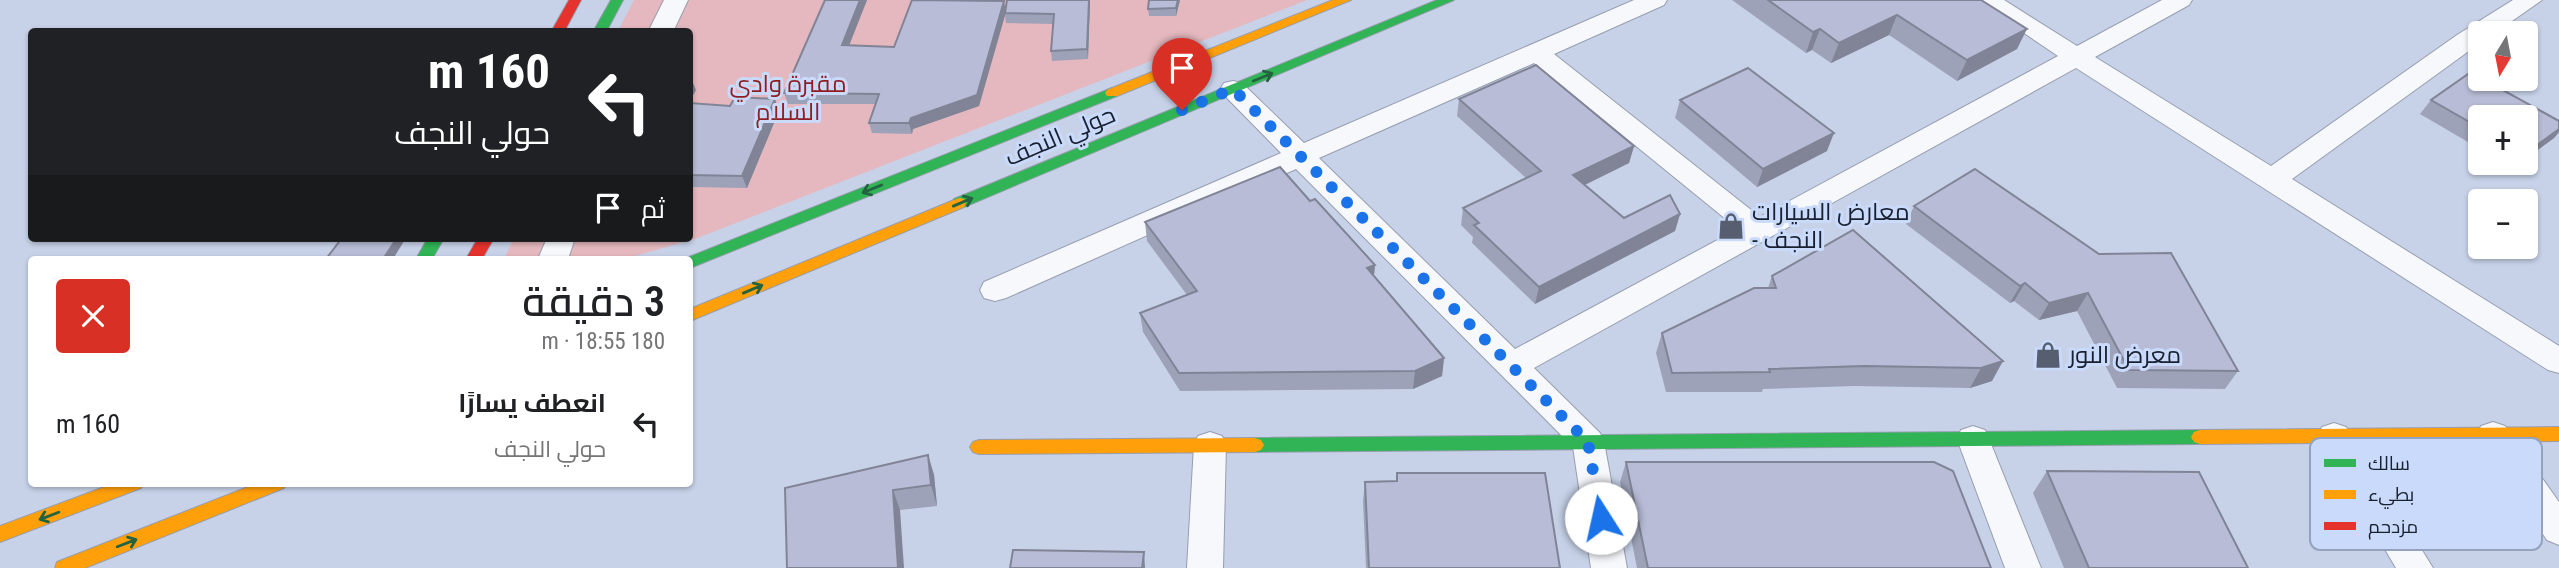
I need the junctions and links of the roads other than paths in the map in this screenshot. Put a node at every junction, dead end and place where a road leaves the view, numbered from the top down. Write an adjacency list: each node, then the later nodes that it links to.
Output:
1 (575, 0): 10 (main road)
2 (617, 0): 11 (main road)
3 (677, 0): 12 (street)
4 (1345, 0): 19 (main road, حولي النجف, one-way to 19)
5 (1448, 0): 15 (main road, حولي النجف, one-way to 5)
6 (1655, 0): 13 (street)
7 (1987, 0): 14 (street)
8 (2180, 0): 14 (street)
9 (2530, 0): 17 (street)
10 (559, 28)
11 (602, 28)
12 (662, 28)
13 (1536, 52): 16 (street); 18 (street)
14 (2078, 56): 17 (street); 18 (street)
15 (1233, 89): 16 (street); 21 (main road, حولي النجف, one-way to 15)
16 (1300, 156): 20 (street); 23 (street)
17 (2273, 179): 22 (street)
18 (1758, 230): 23 (street)
19 (693, 261)
20 (995, 290)
21 (693, 314)
22 (2559, 360)
23 (1511, 366): 29 (street)
24 (2559, 434): 25 (main road)
25 (2493, 435): 26 (main road); 27 (street)
26 (2334, 436): 28 (main road)
27 (2495, 438)
28 (1973, 439): 29 (main road); 41 (street)
29 (1588, 442): 30 (main road); 40 (street)
30 (1210, 445): 31 (main road); 39 (street)
31 (979, 447)
32 (124, 487): 36 (main road, one-way to 36)
33 (268, 487): 38 (main road, one-way to 33)
34 (2542, 506): 35 (street)
35 (2559, 530)
36 (0, 534)
37 (2404, 550): 42 (street)
38 (64, 568)
39 (1205, 568)
40 (1609, 568)
41 (2023, 568)
42 (2415, 568)

